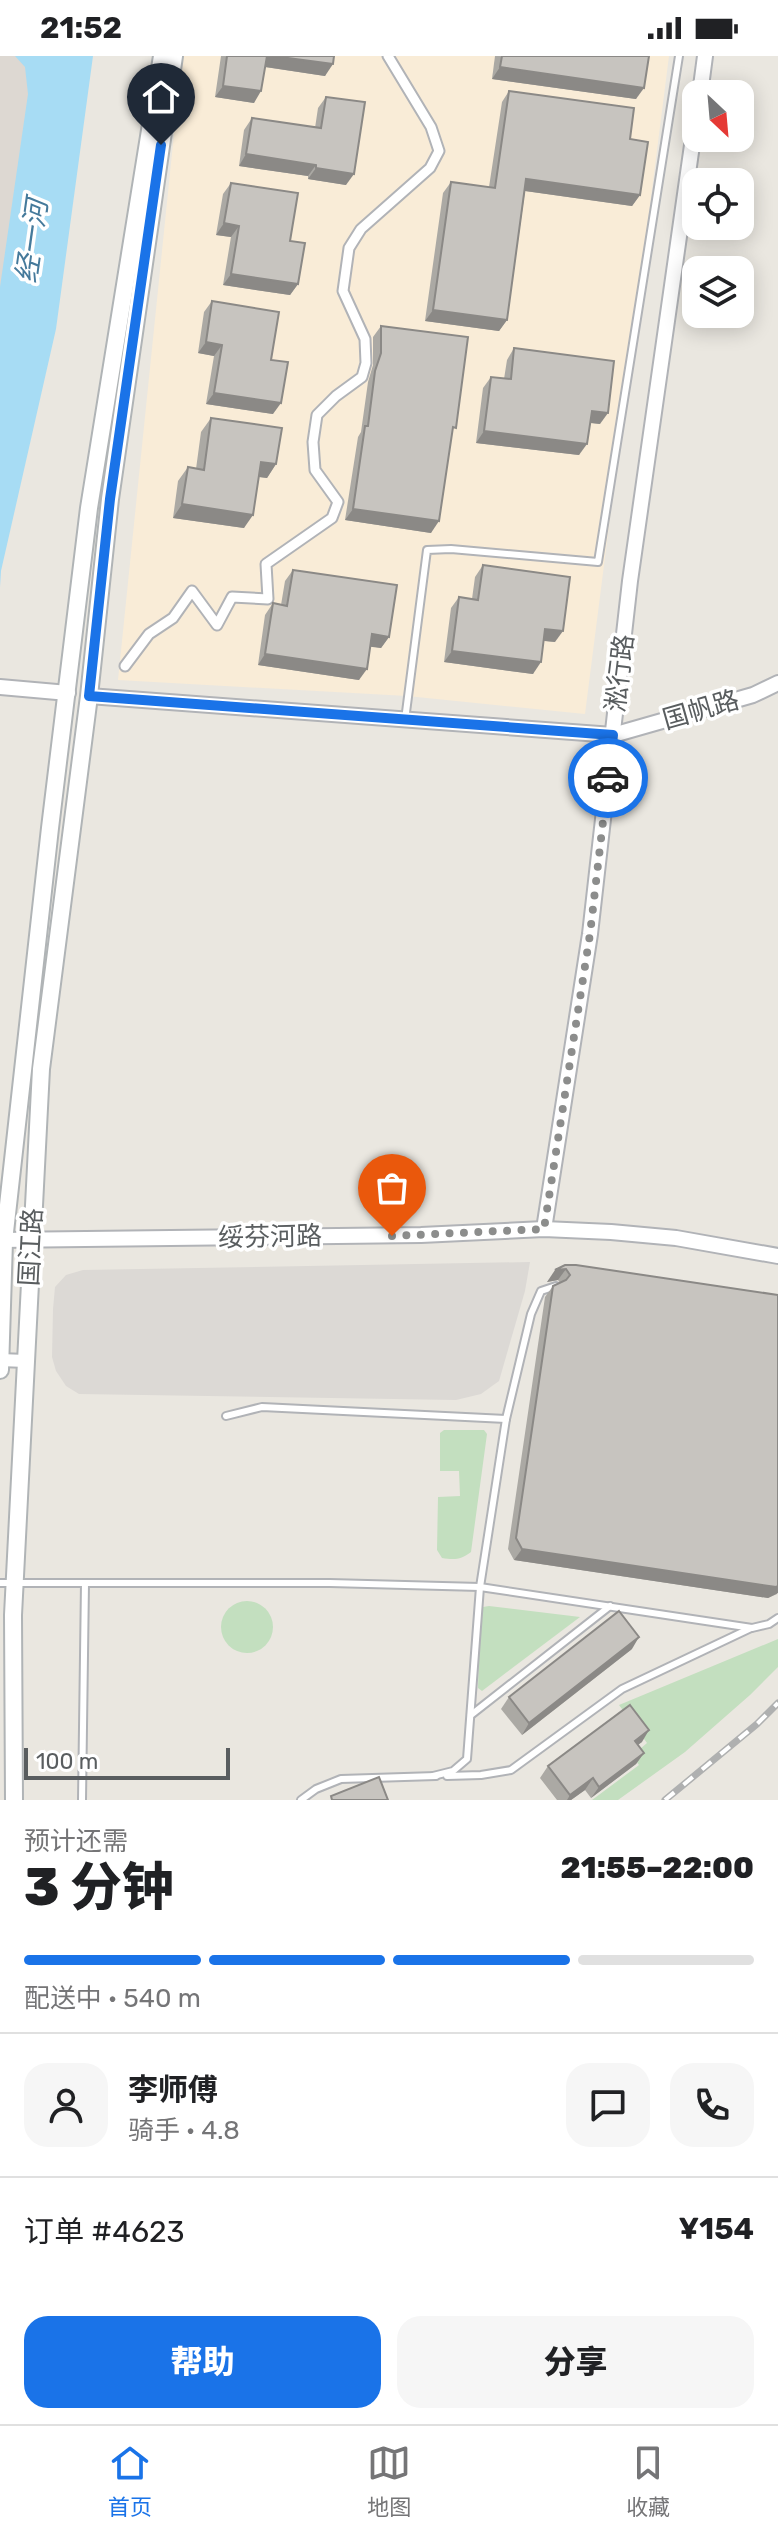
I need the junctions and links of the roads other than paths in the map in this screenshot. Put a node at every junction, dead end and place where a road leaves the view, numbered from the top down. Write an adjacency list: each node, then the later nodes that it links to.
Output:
1 (162, 56): 11 (main road, 国江路)
2 (174, 56): 12 (main road, 国江路)
3 (388, 56): 8 (street)
4 (679, 56): 13 (lane)
5 (705, 56): 6 (street)
6 (702, 80)
7 (691, 152): 14 (street, 淞行路)
8 (125, 666)
9 (778, 683): 14 (street, 国帆路)
10 (0, 687): 11 (street, 国帆路)
11 (68, 693): 12 (street, 国帆路); 16 (main road, 国江路)
12 (89, 696): 13 (street, 国帆路); 17 (main road, 国江路)
13 (405, 720): 14 (street, 国帆路)
14 (613, 735): 15 (street, 淞行路)
15 (544, 1229): 17 (street, 绥芬河路); 18 (street, 绥芬河路)
16 (2, 1240): 17 (street, 绥芬河路); 20 (main road, 国江路)
17 (32, 1241): 21 (main road, 国江路)
18 (778, 1256)
19 (556, 1286): 24 (lane)
20 (0, 1360): 21 (street); 22 (main road, 国江路)
21 (26, 1361): 25 (main road, 国江路)
22 (0, 1370)
23 (226, 1416): 24 (lane)
24 (506, 1419): 27 (lane)
25 (7, 1583): 26 (lane); 33 (main road, 国江路)
26 (85, 1583): 27 (lane); 34 (lane)
27 (480, 1587): 28 (lane); 31 (lane)
28 (610, 1606): 30 (lane); 31 (lane)
29 (778, 1618): 30 (lane)
30 (752, 1628): 32 (lane)
31 (471, 1715): 32 (lane)
32 (433, 1776): 35 (lane)
33 (14, 1800)
34 (82, 1800)
35 (301, 1800)

